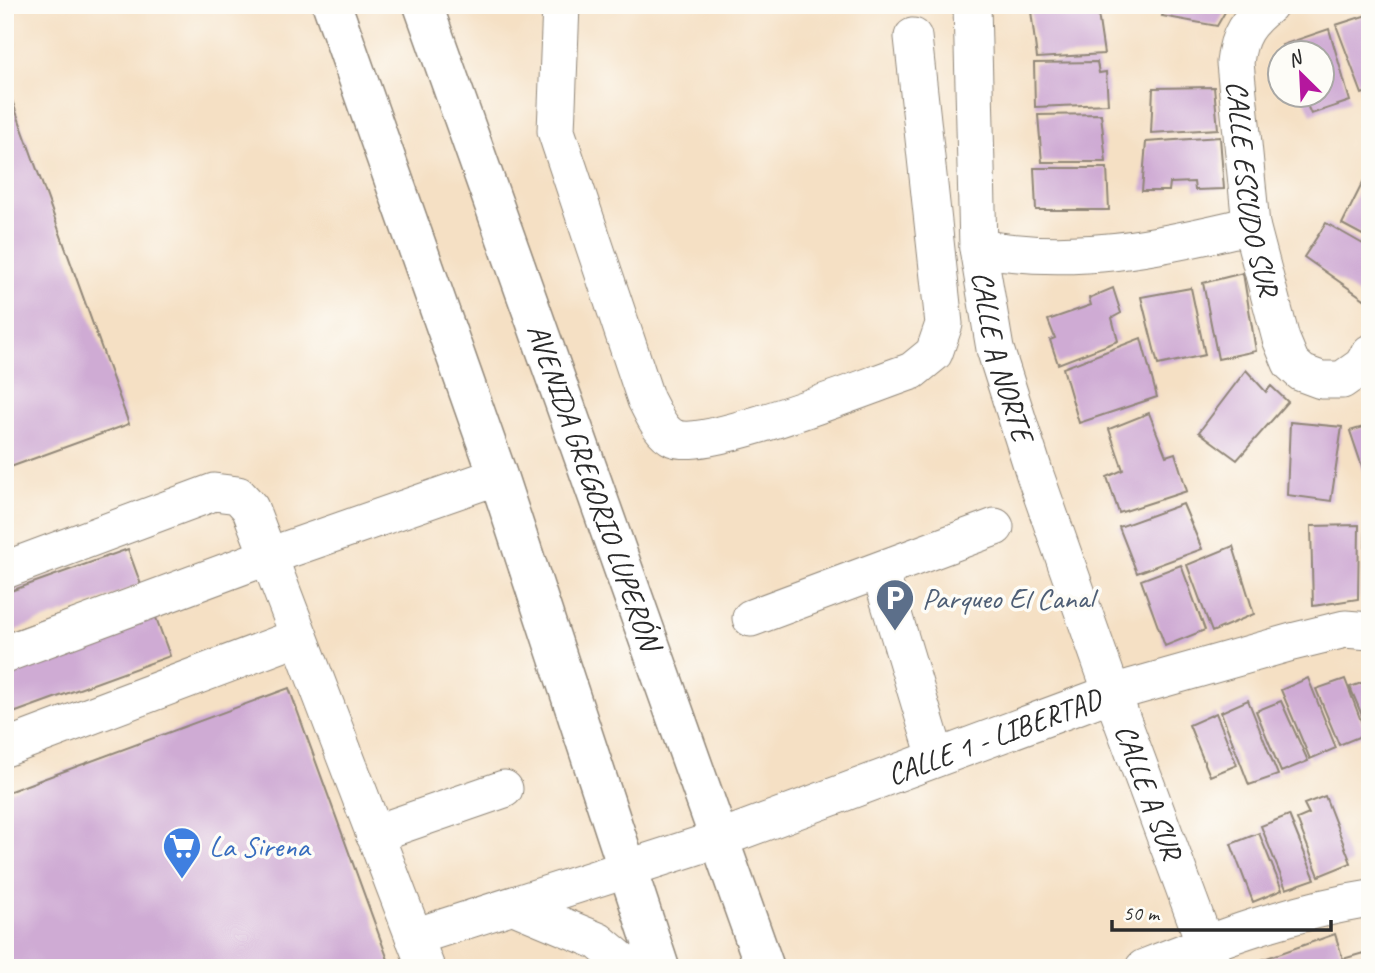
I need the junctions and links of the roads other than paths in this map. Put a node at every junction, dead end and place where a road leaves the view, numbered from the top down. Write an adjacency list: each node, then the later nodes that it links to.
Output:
1 (332, 5): 10 (main road)
2 (423, 5): 24 (main road, AVENIDA GREGORIO LUPERÓN)
3 (561, 5): 6 (street)
4 (972, 5): 8 (street, CALLE A NORTE)
5 (1269, 5): 7 (street, CALLE ESCUDO SUR)
6 (913, 37)
7 (1251, 225): 8 (street); 9 (street, CALLE ESCUDO SUR)
8 (978, 248): 19 (street, CALLE A NORTE)
9 (1370, 354)
10 (498, 476): 12 (street); 25 (main road)
11 (995, 527): 14 (street)
12 (268, 556): 13 (street); 17 (street); 18 (street)
13 (5, 570)
14 (880, 571): 15 (street); 21 (street)
15 (751, 618)
16 (1370, 631): 19 (street, CALLE 1 - LIBERTAD)
17 (299, 637): 20 (street); 23 (street)
18 (5, 654)
19 (1112, 693): 21 (street, CALLE 1 - LIBERTAD); 29 (street, CALLE A SUR)
20 (5, 748)
21 (936, 757): 24 (street, CALLE 1 - LIBERTAD)
22 (504, 789): 23 (street)
23 (374, 834): 28 (street)
24 (719, 839): 25 (street, CALLE 1 - LIBERTAD); 32 (main road, AVENIDA GREGORIO LUPERÓN)
25 (627, 867): 27 (street, CALLE 1 - LIBERTAD); 31 (main road)
26 (1370, 899): 29 (street)
27 (514, 906): 28 (street, CALLE 1 - LIBERTAD); 30 (street)
28 (420, 952)
29 (1209, 956): 33 (street)
30 (630, 968)
31 (660, 968)
32 (765, 968)
33 (1144, 968)

